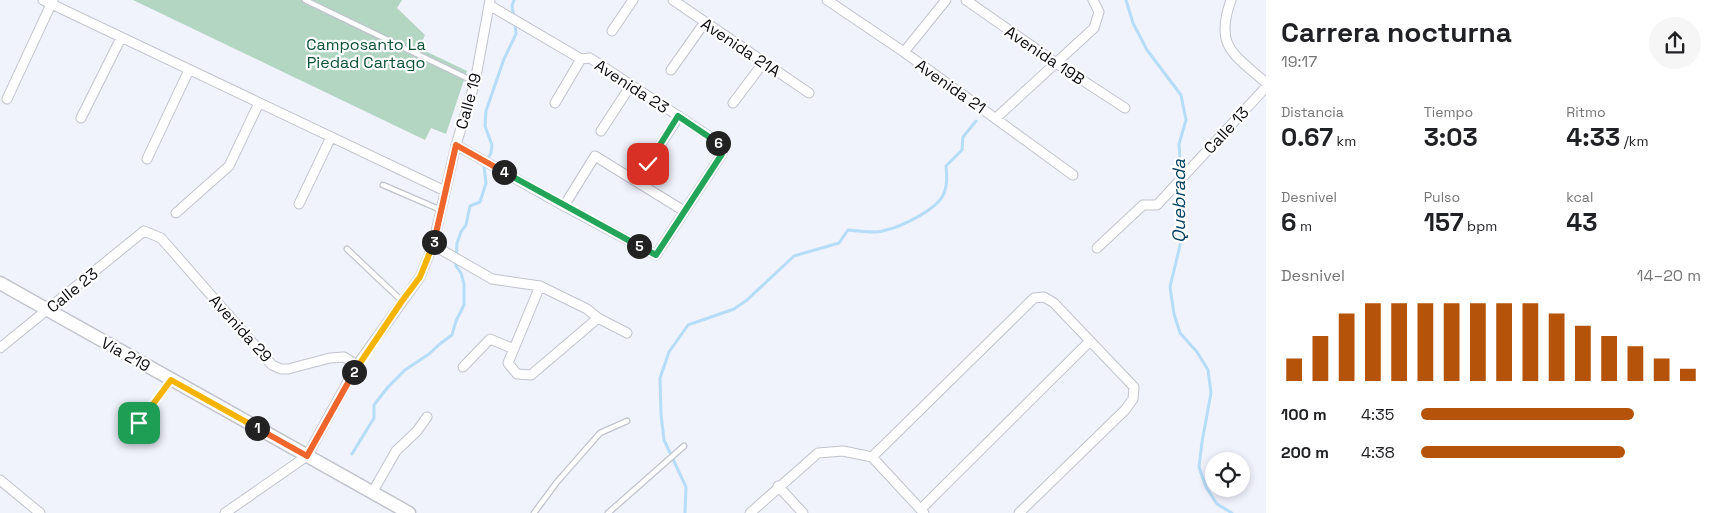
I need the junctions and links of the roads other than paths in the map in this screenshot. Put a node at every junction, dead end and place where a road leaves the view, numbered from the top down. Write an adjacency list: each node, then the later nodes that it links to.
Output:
1 (305, 0): 20 (lane)
2 (633, 0): 12 (street)
3 (673, 0): 11 (street, Avenida 21A)
4 (827, 0): 14 (street, Avenida 21)
5 (946, 0): 14 (street)
6 (966, 0): 17 (street, Avenida 19B)
7 (1093, 0): 17 (street)
8 (1230, 0): 21 (street)
9 (49, 1): 13 (street); 25 (street)
10 (490, 2): 15 (street, Avenida 23); 20 (street, Calle 19)
11 (705, 22): 16 (street, Avenida 21A); 19 (street)
12 (612, 31)
13 (121, 38): 18 (street); 31 (street)
14 (904, 52): 32 (street, Avenida 21)
15 (581, 59): 22 (street, Avenida 23); 27 (street)
16 (764, 62): 24 (street, Avenida 21A); 28 (street)
17 (1056, 63): 29 (street, Avenida 19B); 32 (street)
18 (189, 70): 26 (street); 36 (street)
19 (672, 70)
20 (474, 82): 35 (street, Calle 19)
21 (1266, 83)
22 (631, 85): 30 (street, Avenida 23); 33 (street)
23 (1266, 87): 48 (street, Calle 13)
24 (810, 93)
25 (7, 99)
26 (260, 103): 34 (street); 45 (street)
27 (555, 103)
28 (733, 103)
29 (1125, 108)
30 (678, 116): 37 (street); 44 (street, Avenida 23)
31 (81, 118)
32 (996, 118): 38 (street, Avenida 21)
33 (601, 131)
34 (331, 137): 40 (street); 41 (street)
35 (456, 145): 40 (street, Calle 19); 42 (street)
36 (147, 159)
37 (648, 164)
38 (1074, 175)
39 (383, 185): 43 (lane)
40 (445, 191): 43 (street, Calle 19)
41 (299, 204)
42 (564, 206): 44 (street); 44 (street)
43 (441, 210): 47 (street, Calle 19)
44 (684, 211)
45 (176, 213)
46 (144, 231): 53 (street, Calle 23); 59 (street, Avenida 29)
47 (433, 245): 51 (street); 52 (street, Calle 19)
48 (1097, 248)
49 (347, 249): 52 (lane)
50 (0, 283): 53 (main road, Vía 219)
51 (540, 286): 54 (street); 58 (street)
52 (402, 301): 59 (street, Calle 19)
53 (48, 310): 57 (street, Calle 23); 61 (main road, Vía 219)
54 (598, 318): 55 (street); 58 (street)
55 (627, 333)
56 (1090, 341): 67 (street); 71 (street); 79 (street)
57 (0, 348)
58 (514, 349): 60 (street)
59 (357, 365): 66 (street, Calle 19)
60 (462, 367)
61 (171, 380): 64 (lane); 66 (main road, Vía 219)
62 (427, 417): 70 (street)
63 (627, 421): 75 (lane)
64 (139, 423)
65 (684, 446): 76 (lane)
66 (307, 456): 70 (main road, Vía 219); 73 (street, Calle 19)
67 (872, 457): 69 (street); 71 (street)
68 (0, 480): 72 (street)
69 (778, 486): 77 (street); 78 (street)
70 (372, 493): 74 (main road, Vía 219)
71 (923, 511)
72 (40, 513)
73 (225, 513)
74 (409, 513)
75 (534, 513)
76 (608, 513)
77 (750, 513)
78 (803, 513)
79 (1019, 513)

